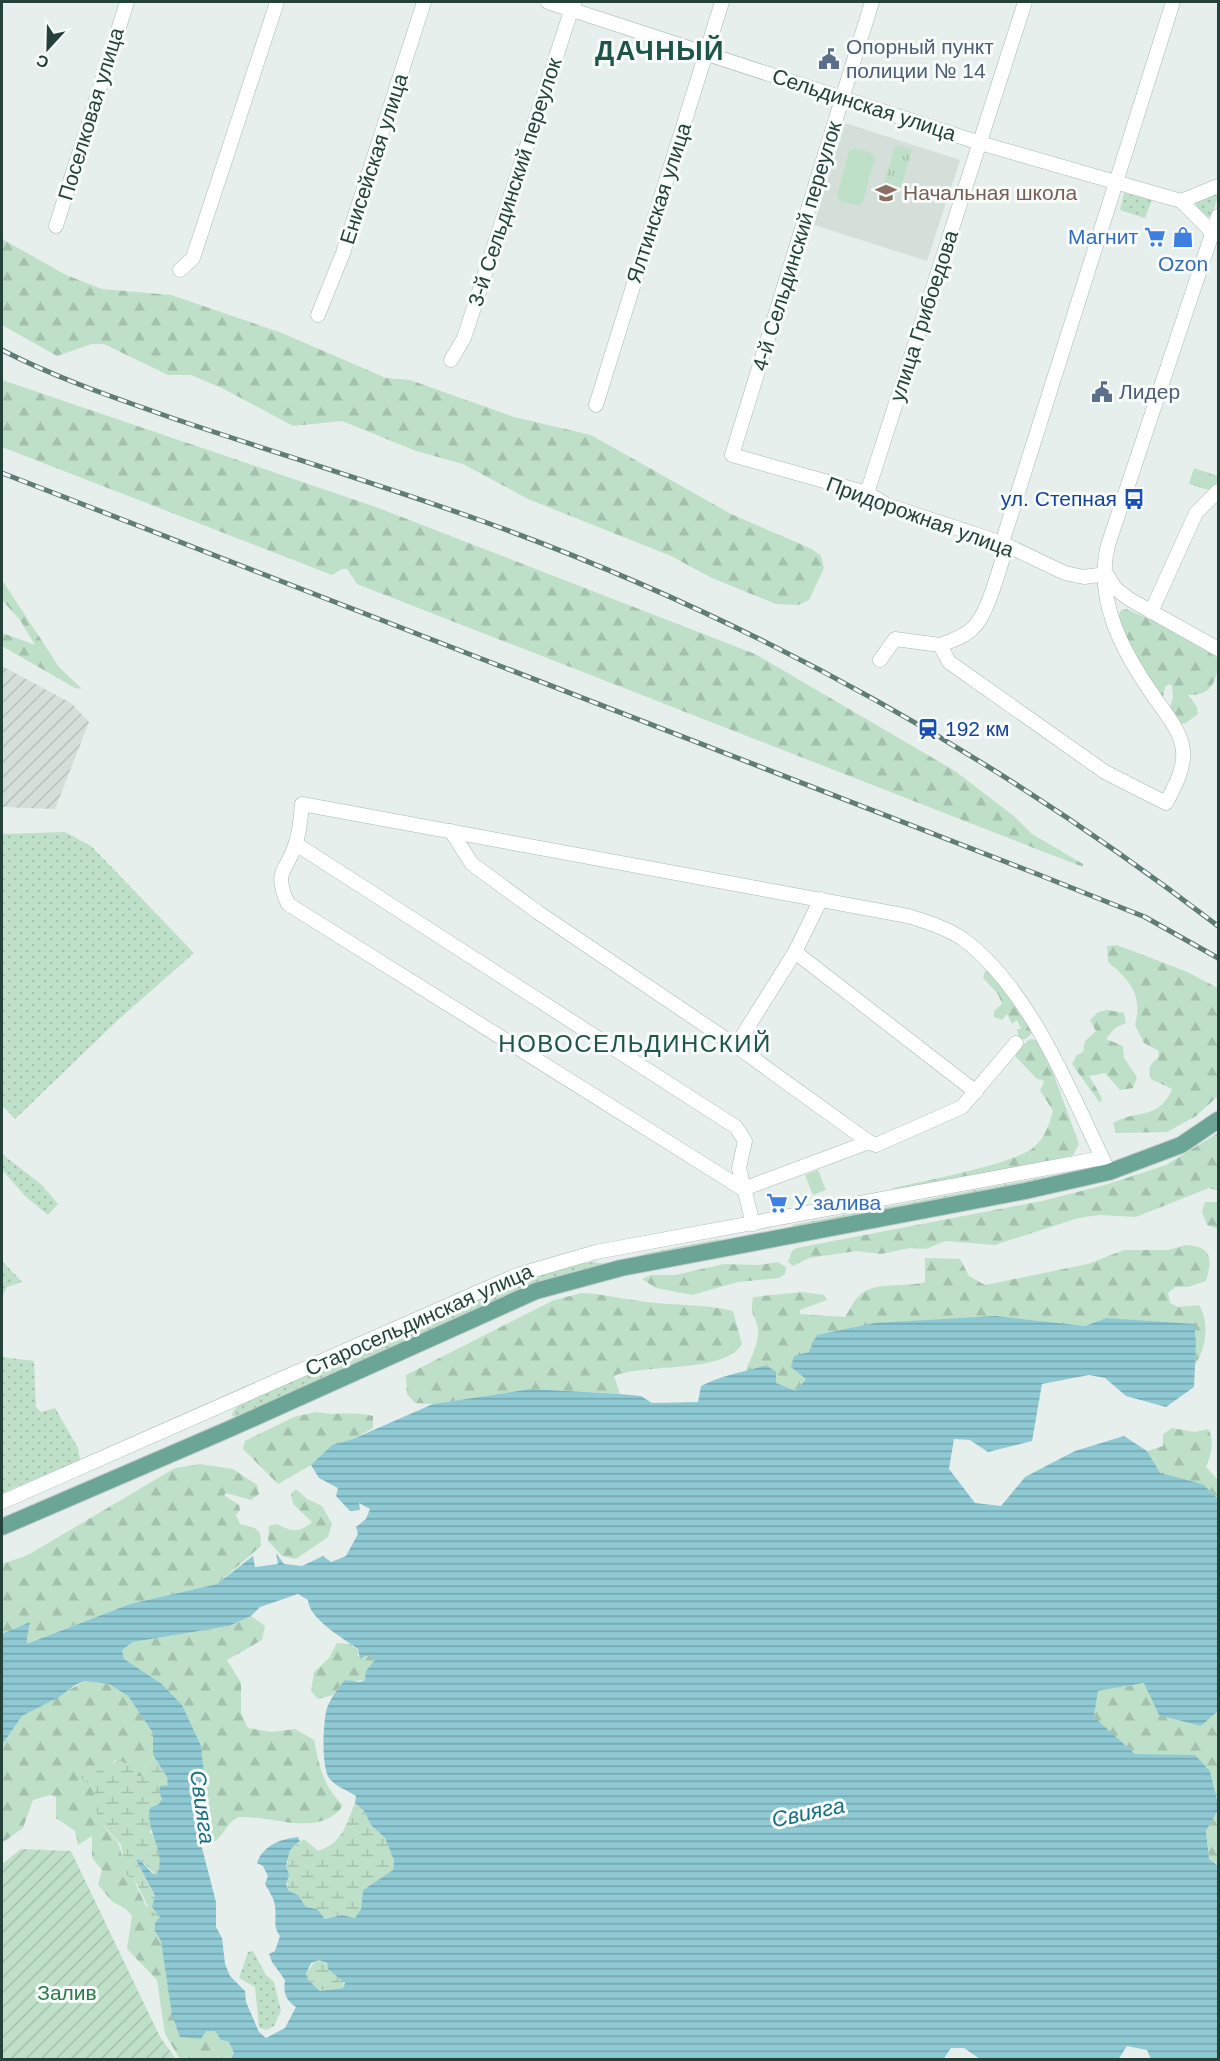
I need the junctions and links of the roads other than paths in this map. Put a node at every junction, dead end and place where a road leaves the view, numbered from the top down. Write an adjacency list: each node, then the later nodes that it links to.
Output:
1 (127, 2): 17 (street, Поселковая улица)
2 (277, 2): 19 (street)
3 (424, 2): 20 (street, Енисейская улица)
4 (548, 2): 9 (street, Сельдинская улица)
5 (722, 2): 10 (street, Ялтинская улица)
6 (872, 2): 11 (street, 4-й Сельдинский переулок)
7 (1025, 2): 12 (street, улица Грибоедова)
8 (1173, 2): 13 (street)
9 (573, 5): 10 (street, Сельдинская улица); 21 (street, 3-й Сельдинский переулок)
10 (705, 53): 11 (street, Сельдинская улица); 22 (street, Ялтинская улица)
11 (842, 98): 12 (street, Сельдинская улица); 23 (street, 4-й Сельдинский переулок)
12 (980, 144): 13 (street, Сельдинская улица); 25 (street, улица Грибоедова)
13 (1115, 183): 15 (street, Сельдинская улица); 26 (street)
14 (1218, 186): 15 (street)
15 (1181, 201): 18 (street, Сельдинская улица)
16 (1218, 216): 18 (street)
17 (56, 226)
18 (1213, 233): 27 (street)
19 (180, 270)
20 (318, 315)
21 (451, 360)
22 (596, 405)
23 (732, 455): 25 (street, Придорожная улица)
24 (1218, 491): 28 (street)
25 (867, 493): 26 (street, Придорожная улица)
26 (1005, 544): 27 (street, Придорожная улица); 29 (street)
27 (1106, 574): 28 (street); 29 (street)
28 (1151, 612): 30 (street)
29 (940, 645): 31 (street)
30 (1218, 649)
31 (880, 660)
32 (451, 831): 33 (street); 34 (street); 37 (street)
33 (296, 844): 42 (street); 42 (street)
34 (821, 899): 35 (street); 41 (street)
35 (795, 952): 37 (street); 38 (street)
36 (1016, 1043): 38 (street)
37 (736, 1046): 40 (street)
38 (976, 1092): 40 (street)
39 (1218, 1120): 41 (main road, Старосельдинская улица)
40 (869, 1142): 42 (street)
41 (1105, 1165): 43 (street); 45 (main road, Старосельдинская улица)
42 (743, 1189): 43 (street)
43 (753, 1224): 44 (street)
44 (617, 1248): 45 (street); 46 (street)
45 (621, 1268): 47 (main road, Старосельдинская улица)
46 (2, 1502)
47 (2, 1527)

